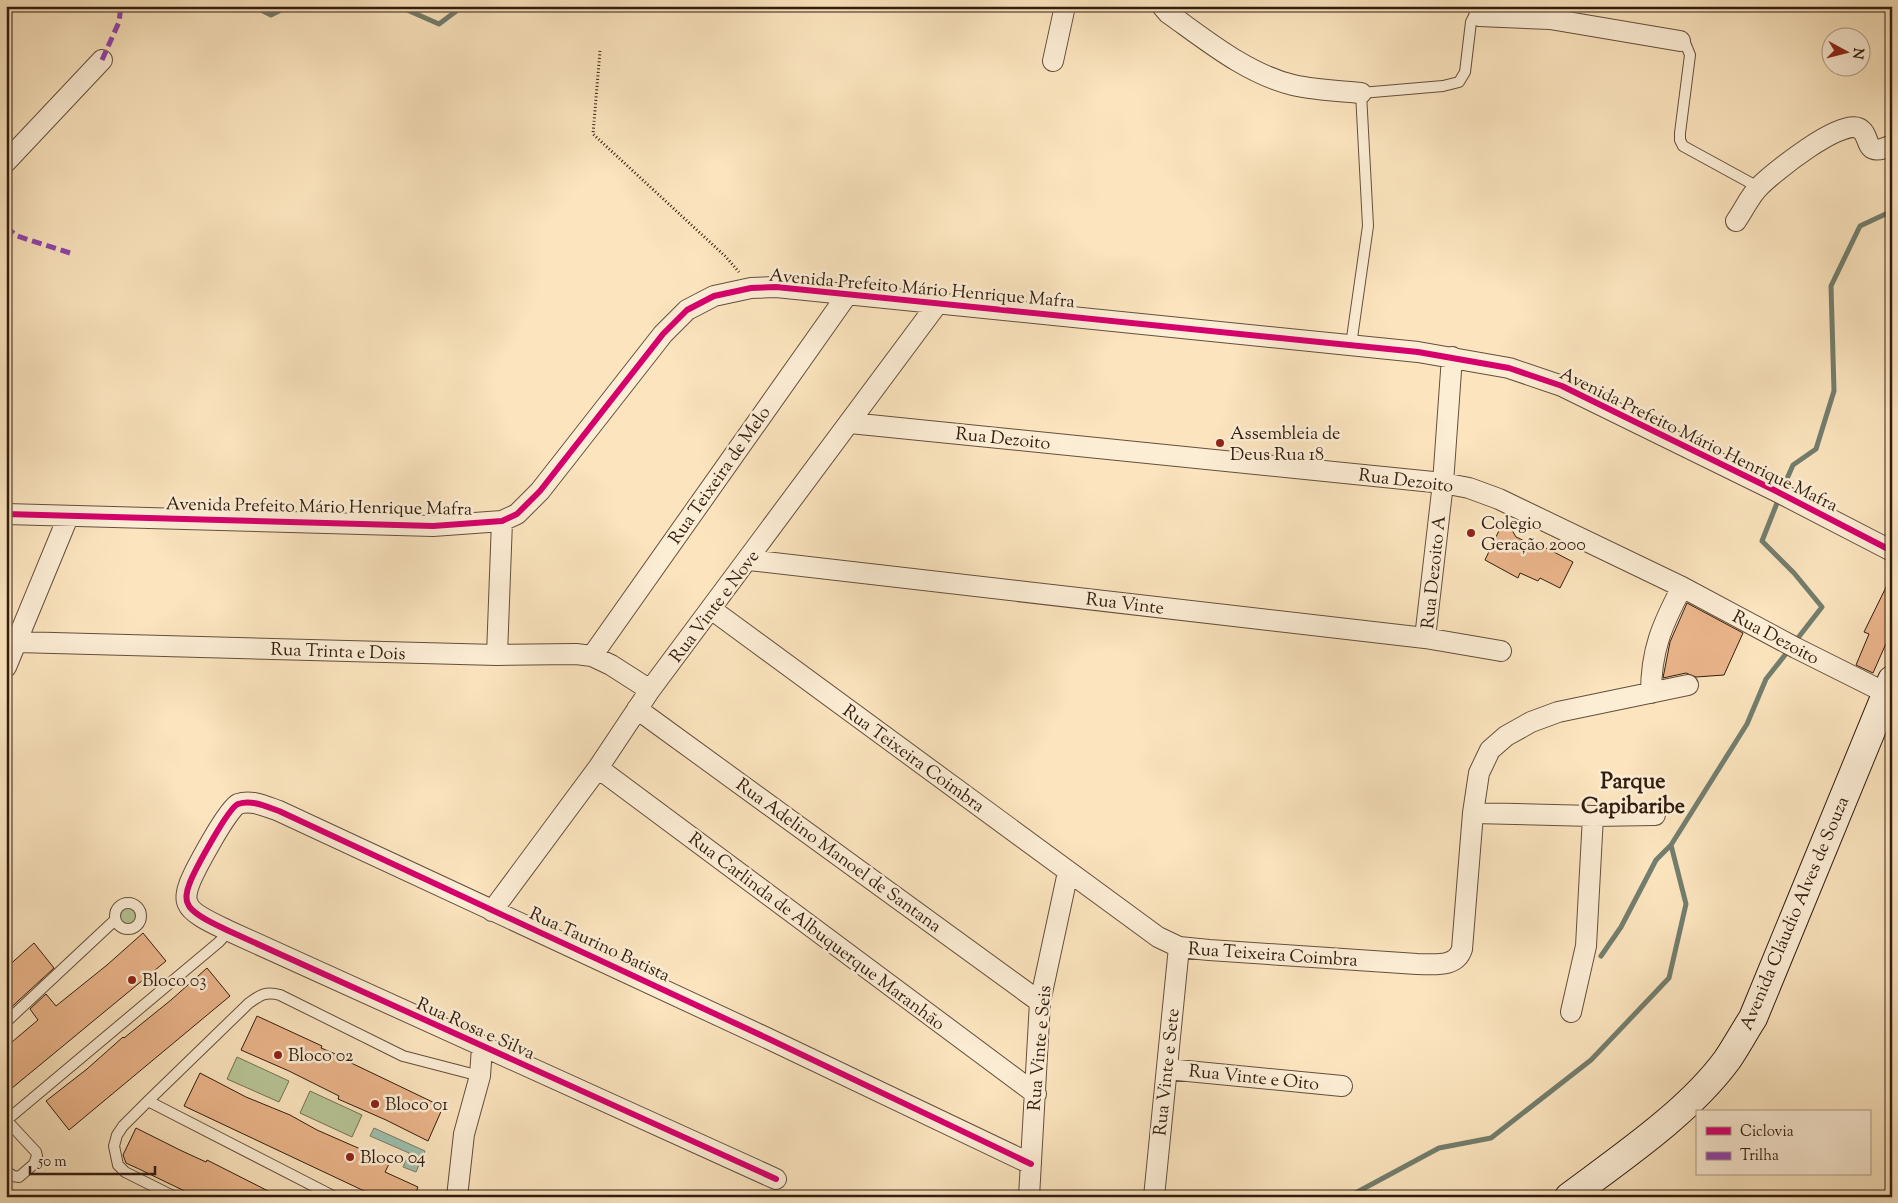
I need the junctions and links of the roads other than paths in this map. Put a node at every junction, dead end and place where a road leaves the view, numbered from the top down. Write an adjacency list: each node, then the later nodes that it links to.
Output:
1 (1065, 6): 7 (street)
2 (1162, 6): 8 (street)
3 (1552, 13): 4 (street); 5 (street)
4 (1479, 16): 8 (lane)
5 (1680, 41): 11 (lane)
6 (102, 60): 10 (street)
7 (1053, 61)
8 (1361, 93): 15 (lane)
9 (1892, 145): 11 (street)
10 (6, 162)
11 (1758, 187): 12 (street)
12 (1736, 221)
13 (847, 294): 14 (street, Avenida Prefeito Mário Henrique Mafra); 21 (street, Avenida Prefeito Mário Henrique Mafra); 30 (street, Rua Teixeira de Melo)
14 (938, 303): 15 (street, Avenida Prefeito Mário Henrique Mafra); 17 (street, Rua Vinte e Nove)
15 (1351, 345): 16 (street, Avenida Prefeito Mário Henrique Mafra)
16 (1452, 357): 18 (street, Rua Dezoito A); 22 (street, Avenida Prefeito Mário Henrique Mafra)
17 (850, 422): 18 (street, Rua Dezoito); 23 (street, Rua Vinte e Nove)
18 (1443, 483): 24 (street, Rua Dezoito); 26 (street, Rua Dezoito A)
19 (6, 514): 20 (street, Avenida Prefeito Mário Henrique Mafra)
20 (68, 517): 21 (street, Avenida Prefeito Mário Henrique Mafra); 27 (street)
21 (502, 521): 29 (street)
22 (1892, 552)
23 (749, 560): 25 (street, Rua Vinte e Nove); 26 (street, Rua Vinte)
24 (1682, 587): 34 (street, Rua Dezoito); 35 (street)
25 (711, 609): 33 (street, Rua Vinte e Nove); 41 (street, Rua Teixeira Coimbra)
26 (1425, 638): 28 (street, Rua Vinte)
27 (17, 642): 29 (street, Rua Trinta e Dois); 31 (street)
28 (1501, 651)
29 (497, 655): 30 (street, Rua Trinta e Dois)
30 (592, 656): 33 (street, Rua Trinta e Dois)
31 (6, 667)
32 (1688, 685): 35 (street, Rua Teixeira Coimbra)
33 (650, 690): 36 (street, Rua Vinte e Nove)
34 (1890, 690): 66 (street, Avenida Cláudio Alves de Souza)
35 (1650, 693): 38 (street, Rua Teixeira Coimbra)
36 (637, 709): 37 (street, Rua Vinte e Nove); 47 (street, Rua Adelino Manoel de Santana)
37 (598, 768): 43 (street, Rua Vinte e Nove); 54 (street, Rua Carlinda de Albuquerque Maranhão)
38 (1473, 813): 40 (street); 46 (street, Rua Teixeira Coimbra)
39 (1655, 815): 40 (street)
40 (1593, 816): 48 (street)
41 (1068, 872): 46 (street, Rua Teixeira Coimbra); 47 (street, Rua Vinte e Seis)
42 (189, 884): 43 (street, Rua Taurino Batista); 45 (street, Rua Rosa e Silva)
43 (492, 911): 58 (street, Rua Taurino Batista)
44 (116, 920): 49 (lane)
45 (229, 931): 50 (street, Rua Rosa e Silva); 56 (lane)
46 (1179, 947): 51 (street, Rua Vinte e Sete)
47 (1040, 1002): 54 (street, Rua Vinte e Seis)
48 (1571, 1012)
49 (6, 1022)
50 (482, 1047): 52 (street); 60 (street, Rua Rosa e Silva)
51 (1167, 1069): 53 (street, Rua Vinte e Oito); 65 (street, Rua Vinte e Sete)
52 (480, 1076): 55 (lane); 63 (street)
53 (1342, 1086)
54 (1036, 1094): 58 (street, Rua Vinte e Seis)
55 (148, 1101): 61 (lane); 62 (lane)
56 (8, 1120): 57 (lane); 59 (lane)
57 (6, 1134)
58 (1031, 1164): 64 (street, Rua Vinte e Seis)
59 (6, 1171)
60 (776, 1180)
61 (176, 1197)
62 (335, 1197)
63 (457, 1197)
64 (1029, 1197)
65 (1154, 1197)
66 (1569, 1197)

